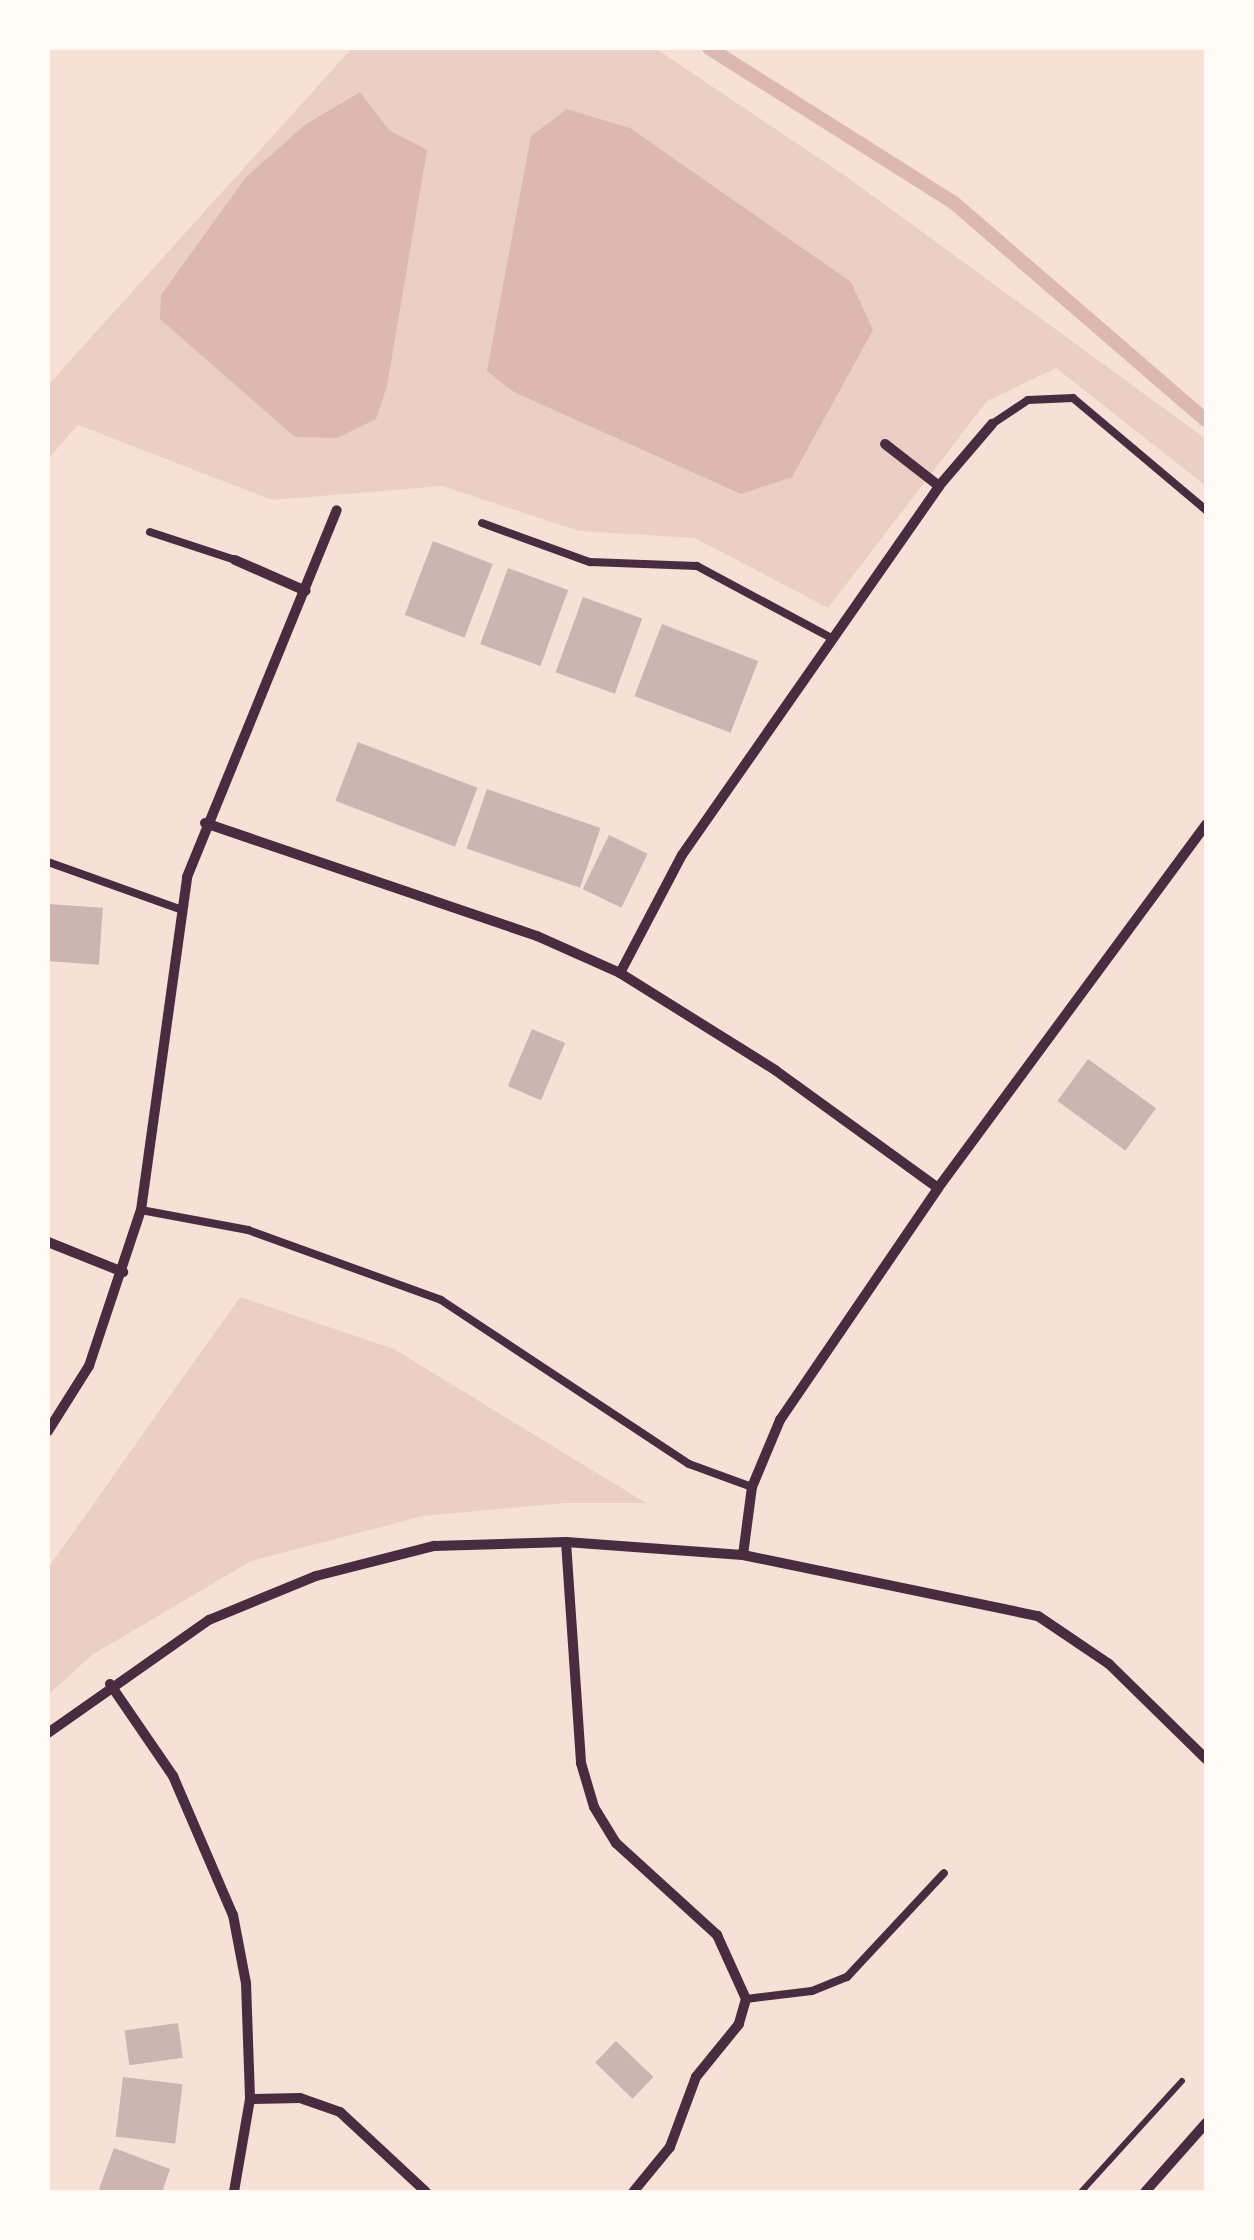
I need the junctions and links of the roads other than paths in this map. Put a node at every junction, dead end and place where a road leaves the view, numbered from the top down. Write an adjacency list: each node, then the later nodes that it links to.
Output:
1 (992, 424): 3 (street); 5 (lane)
2 (885, 444): 3 (street)
3 (939, 486): 10 (street)
4 (337, 510): 9 (street)
5 (1206, 510)
6 (482, 523): 10 (lane)
7 (150, 532): 8 (lane)
8 (235, 560): 9 (street)
9 (306, 592): 11 (street)
10 (832, 638): 15 (street)
11 (205, 823): 14 (street); 15 (street)
12 (1206, 824): 16 (street)
13 (48, 862): 14 (lane)
14 (178, 909): 17 (street)
15 (620, 973): 16 (street)
16 (938, 1188): 21 (street)
17 (141, 1210): 19 (street); 21 (lane)
18 (48, 1242): 19 (street)
19 (123, 1272): 20 (street)
20 (48, 1431)
21 (752, 1487): 23 (street)
22 (566, 1542): 23 (street); 24 (street); 28 (street)
23 (743, 1555): 26 (street)
24 (110, 1684): 25 (street); 29 (street)
25 (48, 1733)
26 (1206, 1759)
27 (944, 1873): 28 (lane)
28 (746, 2000): 33 (street)
29 (250, 2099): 31 (street); 32 (street)
30 (1206, 2123): 34 (street)
31 (234, 2192)
32 (426, 2192)
33 (633, 2192)
34 (1146, 2192)

